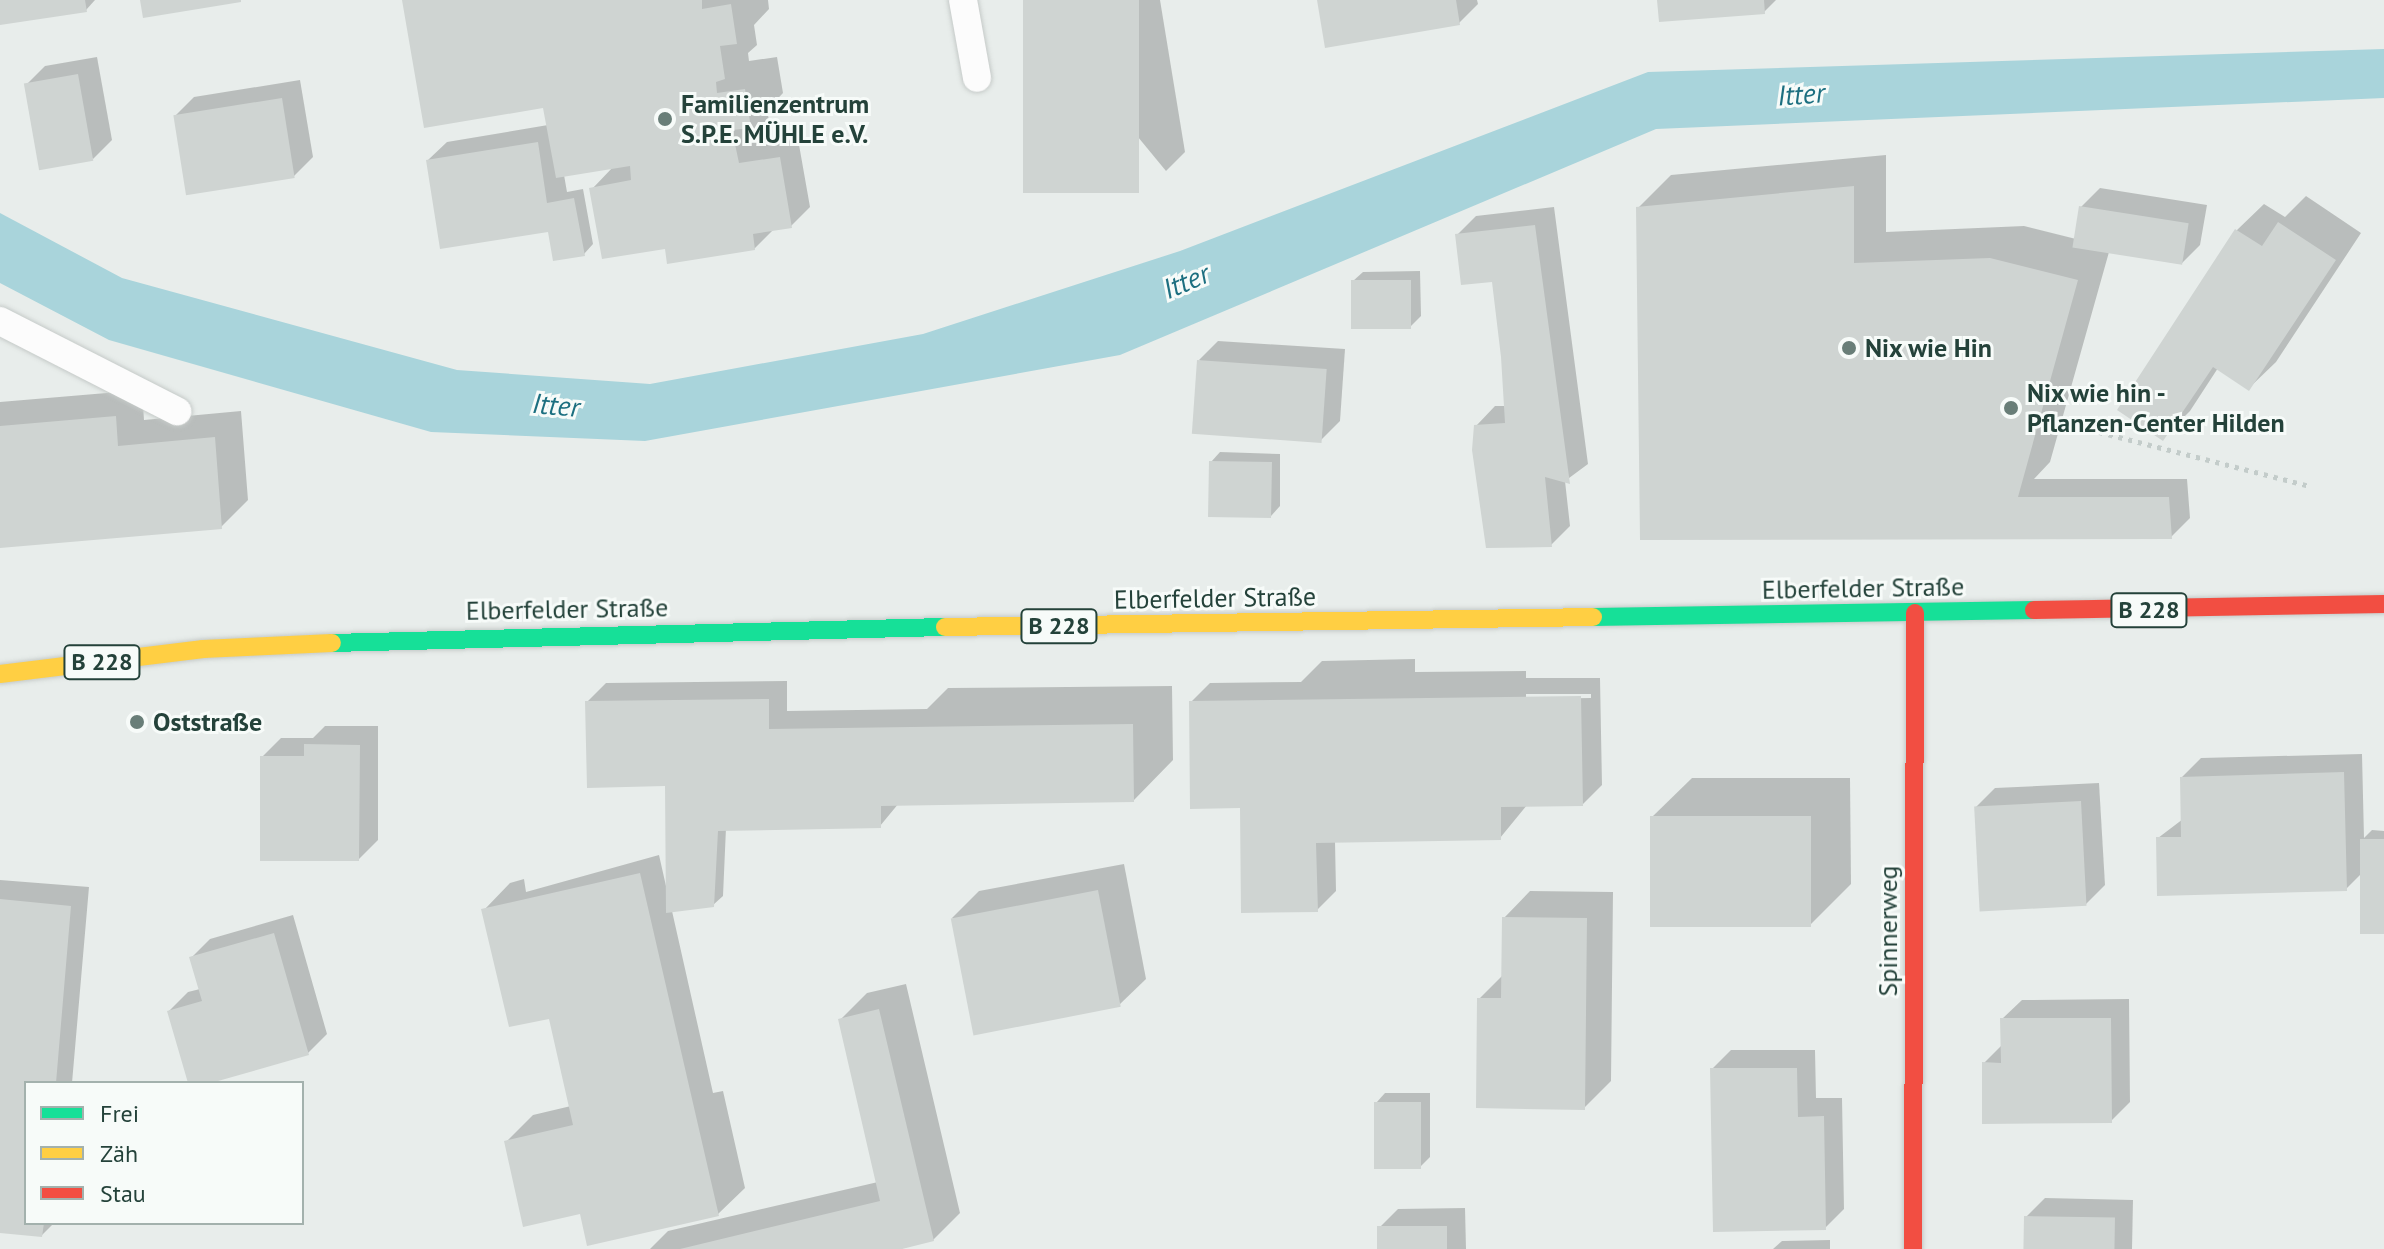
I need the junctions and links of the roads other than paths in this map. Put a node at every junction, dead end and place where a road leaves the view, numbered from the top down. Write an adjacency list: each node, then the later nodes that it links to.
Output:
1 (963, 0): 2 (lane)
2 (977, 78)
3 (0, 321): 4 (lane)
4 (177, 411)
5 (2384, 604): 6 (main road, Elberfelder Straße / B 228)
6 (1915, 613): 7 (main road, Elberfelder Straße / B 228); 8 (main road, Spinnerweg)
7 (0, 674)
8 (1913, 1249)

